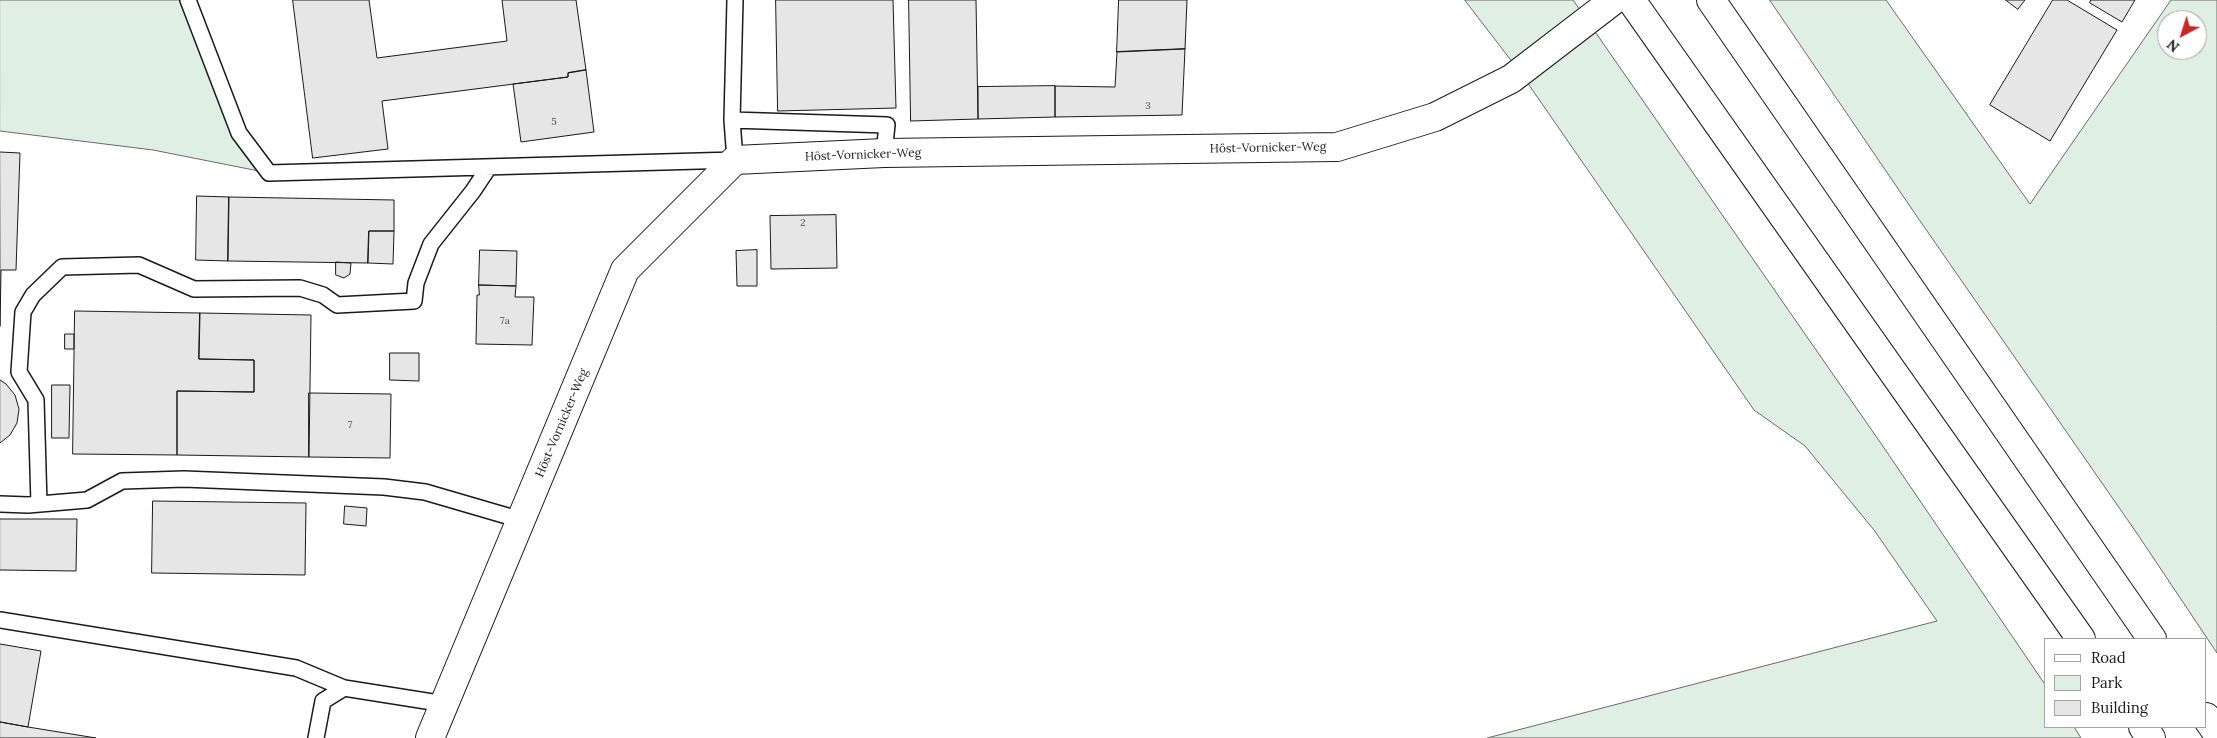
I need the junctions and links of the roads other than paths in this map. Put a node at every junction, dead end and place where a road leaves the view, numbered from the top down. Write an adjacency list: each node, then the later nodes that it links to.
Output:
1 (188, 0): 9 (lane)
2 (735, 0): 6 (lane)
3 (1614, 0): 7 (main road, Höst-Vornicker-Weg)
4 (1631, 0): 14 (main road)
5 (1715, 6): 15 (main road)
6 (732, 120): 7 (lane); 8 (lane)
7 (884, 153): 8 (main road, Höst-Vornicker-Weg)
8 (735, 160): 9 (lane); 12 (main road, Höst-Vornicker-Weg)
9 (489, 167): 11 (lane)
10 (0, 504): 11 (lane)
11 (39, 504): 12 (lane)
12 (522, 520): 17 (main road, Höst-Vornicker-Weg)
13 (0, 620): 16 (lane)
14 (2081, 638)
15 (2151, 638)
16 (344, 688): 17 (lane); 20 (lane)
17 (445, 704): 21 (main road, Höst-Vornicker-Weg)
18 (2207, 718): 19 (main road)
19 (2217, 733)
20 (316, 738)
21 (430, 738)

